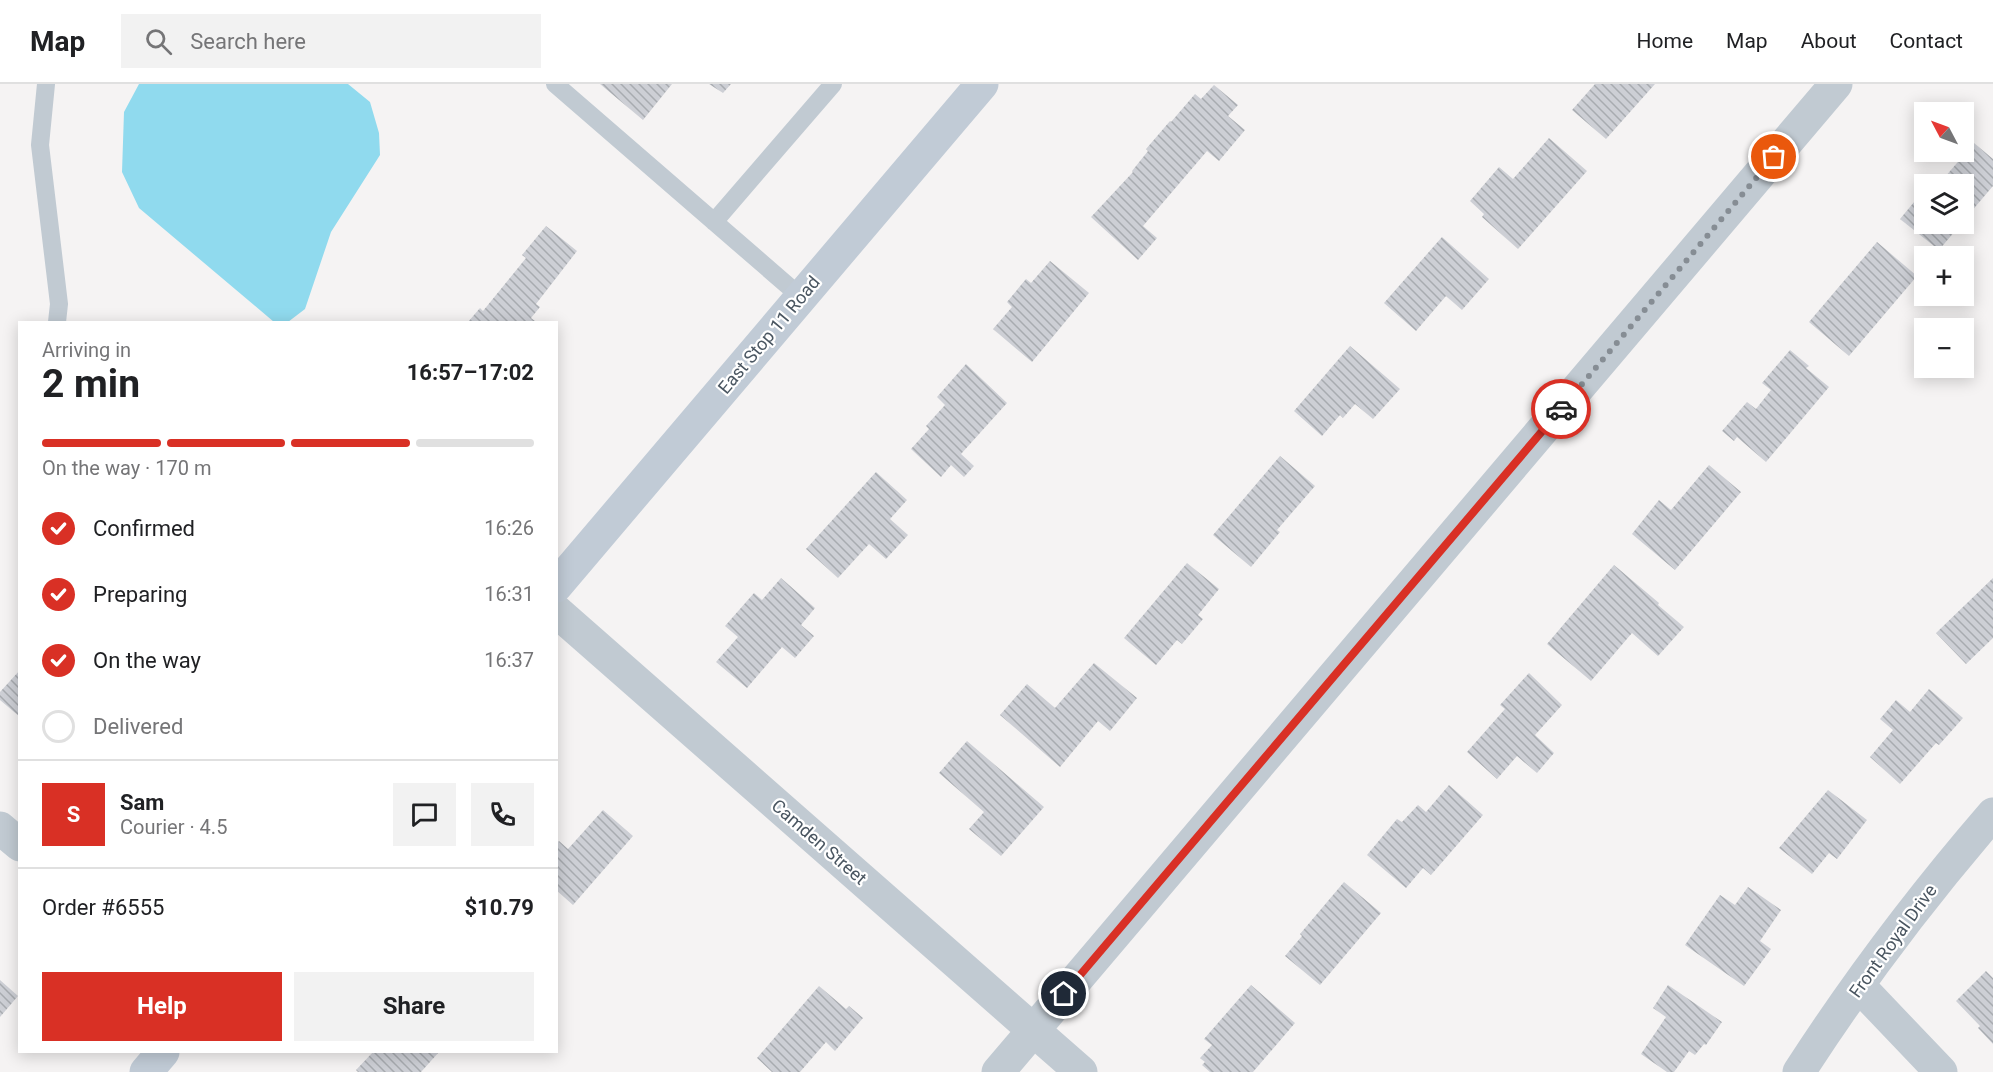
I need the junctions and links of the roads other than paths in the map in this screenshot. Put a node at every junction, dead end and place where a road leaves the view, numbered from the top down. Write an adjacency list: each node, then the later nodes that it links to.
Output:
1 (46, 84): 8 (lane)
2 (555, 84): 6 (lane)
3 (832, 84): 6 (lane)
4 (982, 84): 7 (main road, East Stop 11 Road)
5 (1836, 84): 15 (street)
6 (714, 222): 7 (lane)
7 (801, 297): 9 (main road, East Stop 11 Road)
8 (57, 321)
9 (558, 584)
10 (558, 613): 15 (street, Camden Street)
11 (1993, 814): 14 (street, Front Royal Drive)
12 (0, 828): 13 (street)
13 (18, 843)
14 (1859, 986): 20 (street, Front Royal Drive); 21 (street)
15 (1034, 1030): 18 (street); 19 (street, Camden Street)
16 (162, 1053): 17 (main road)
17 (146, 1072)
18 (998, 1072)
19 (1081, 1072)
20 (1799, 1072)
21 (1941, 1072)

